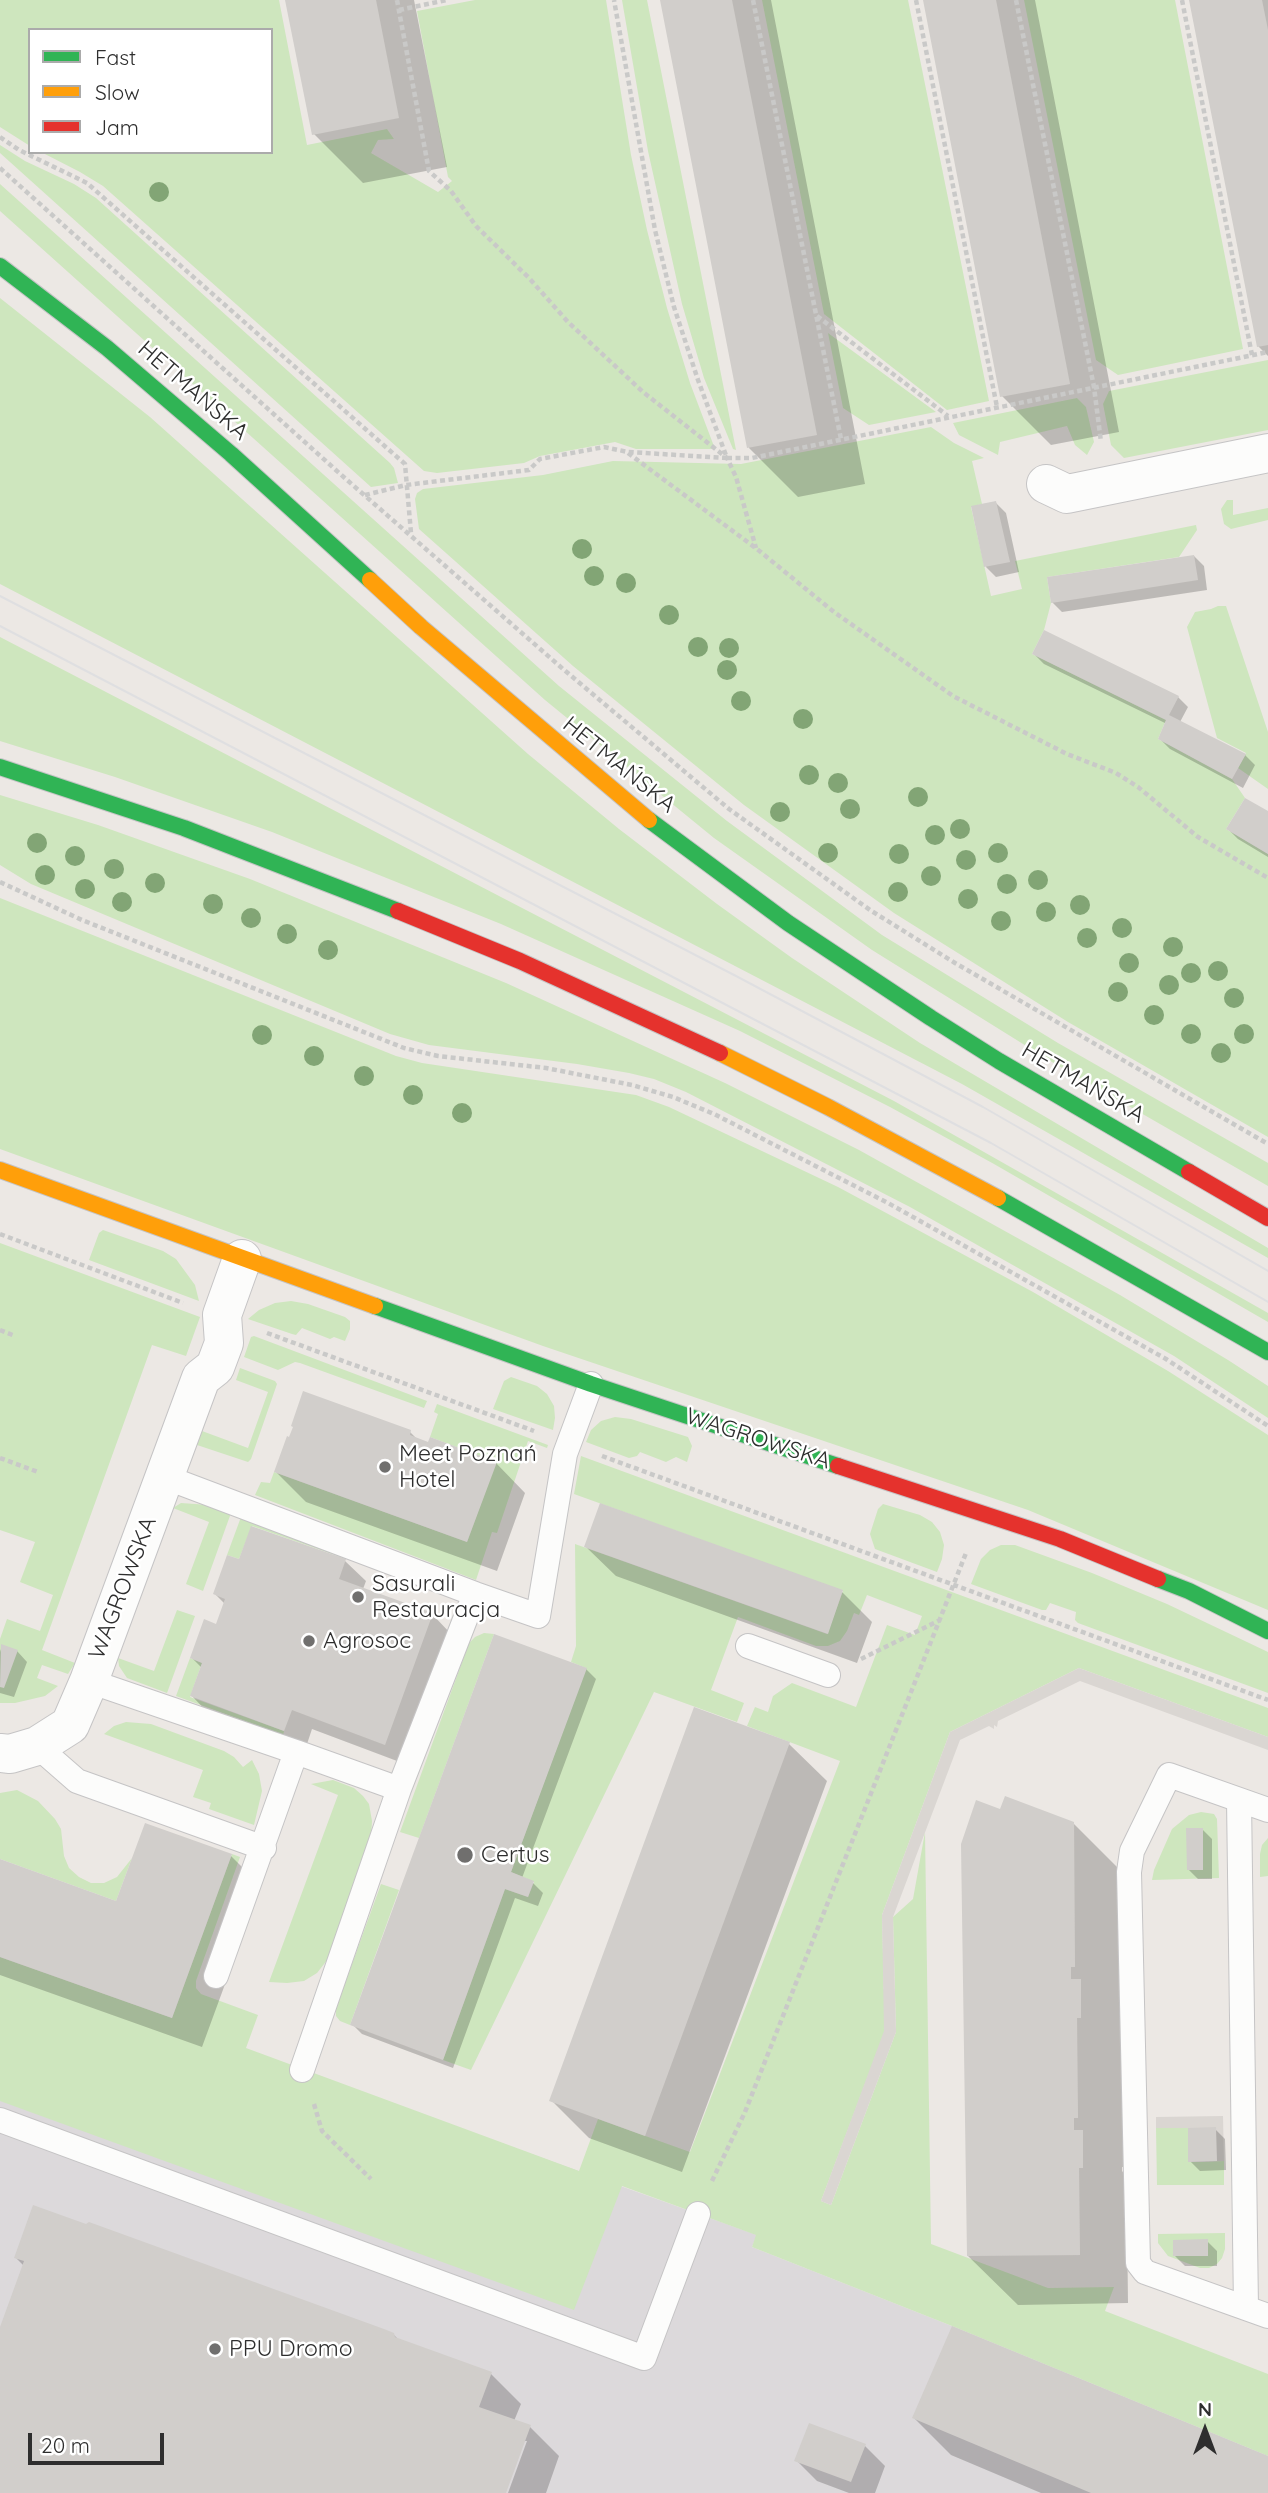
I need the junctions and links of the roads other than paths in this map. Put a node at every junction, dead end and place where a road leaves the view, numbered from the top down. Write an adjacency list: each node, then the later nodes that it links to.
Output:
1 (0, 266): 6 (street, HETMAŃSKA)
2 (1268, 453): 3 (street)
3 (1046, 484)
4 (0, 767): 8 (street)
5 (0, 1170): 7 (street, WAGROWSKA)
6 (1268, 1218)
7 (242, 1259): 9 (street, WAGROWSKA); 10 (street, WAGROWSKA)
8 (1268, 1352)
9 (591, 1384): 11 (lane); 12 (street, WAGROWSKA)
10 (165, 1477): 11 (lane); 15 (street, WAGROWSKA)
11 (475, 1594): 19 (lane)
12 (1268, 1631)
13 (748, 1646): 14 (lane)
14 (828, 1675)
15 (89, 1681): 16 (street, WAGROWSKA); 17 (lane)
16 (37, 1746): 18 (street, WAGROWSKA); 22 (lane)
17 (296, 1752): 19 (lane); 22 (lane)
18 (0, 1753)
19 (400, 1789): 24 (lane)
20 (1239, 1800): 21 (lane); 27 (lane); 27 (lane)
21 (1268, 1810)
22 (264, 1847): 23 (lane)
23 (216, 1976)
24 (302, 2070)
25 (0, 2120): 26 (lane)
26 (698, 2214)
27 (1257, 2312)

